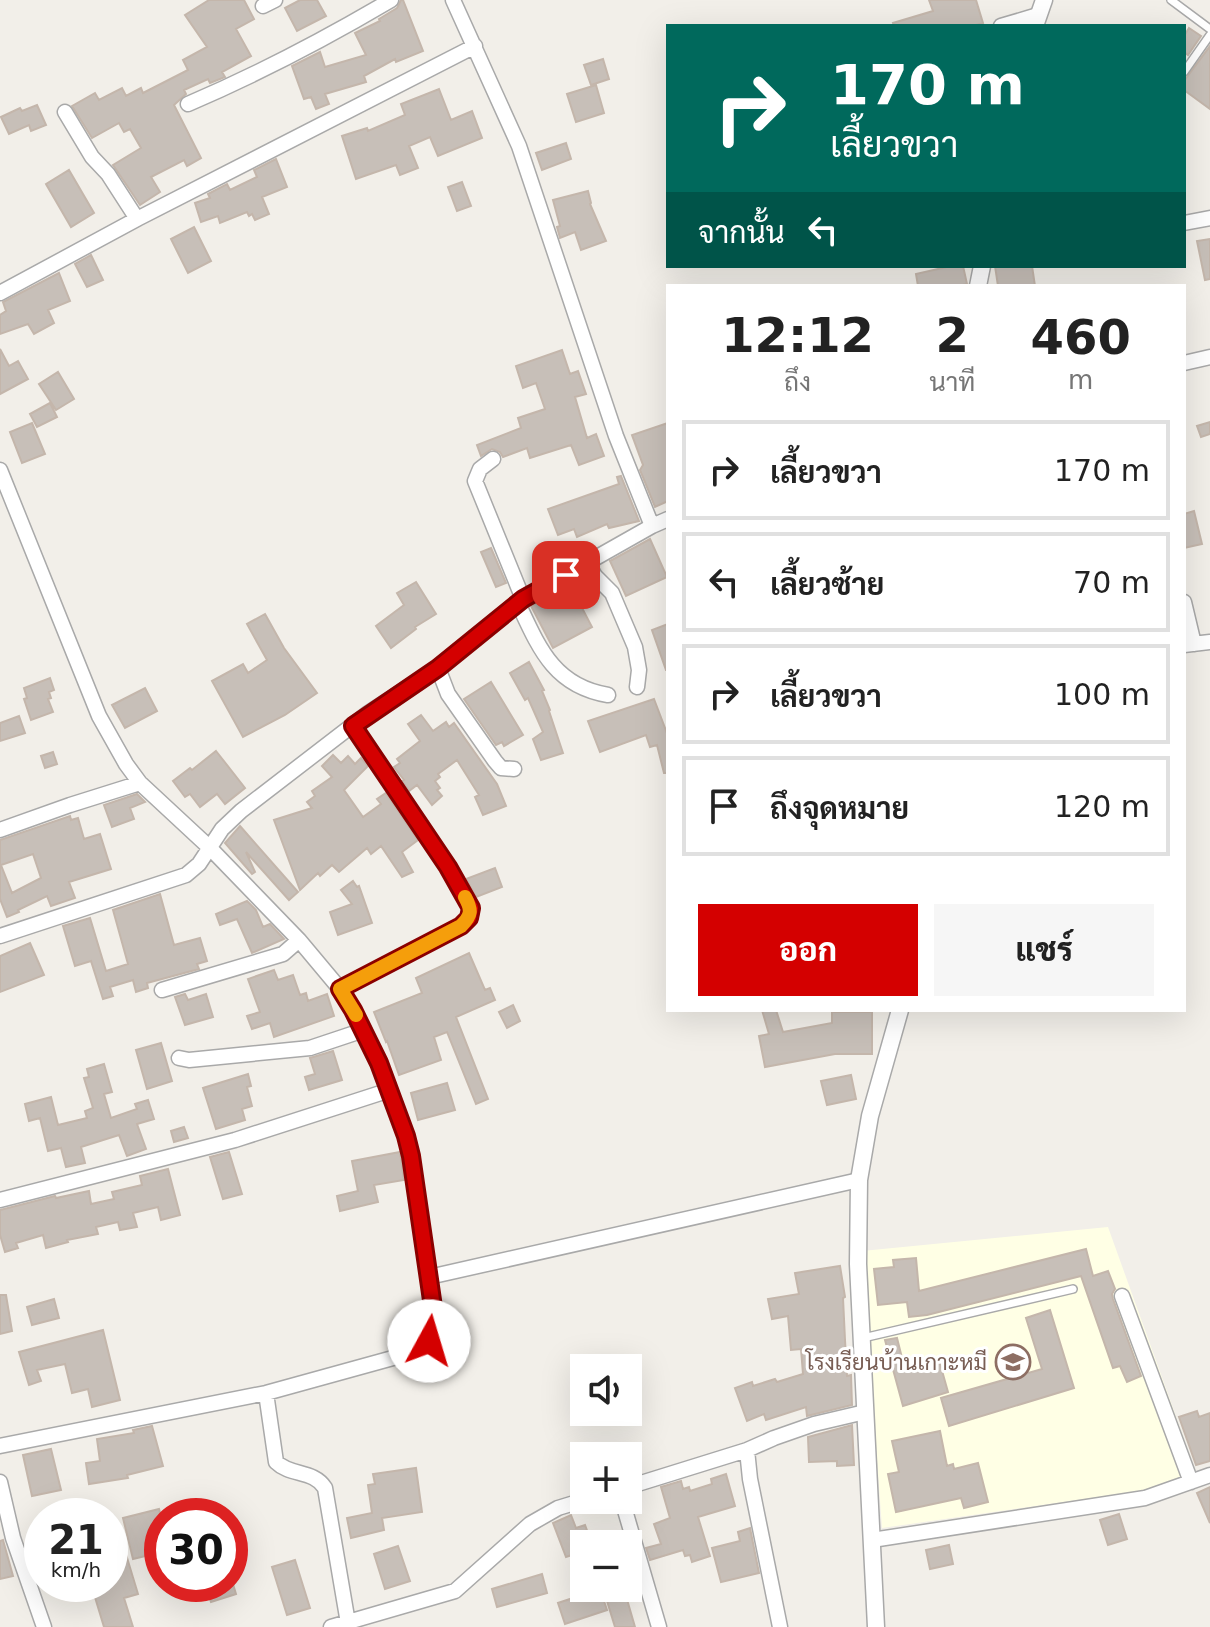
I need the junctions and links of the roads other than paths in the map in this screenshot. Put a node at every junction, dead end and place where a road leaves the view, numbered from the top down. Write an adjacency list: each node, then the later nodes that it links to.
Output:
1 (391, 0): 9 (street)
2 (453, 0): 7 (street)
3 (1171, 0): 6 (lane)
4 (1039, 14): 5 (street)
5 (1007, 24)
6 (1210, 32): 8 (lane)
7 (475, 46): 12 (street); 20 (street)
8 (1186, 69)
9 (188, 104)
10 (65, 112): 12 (street)
11 (1210, 218): 13 (street)
12 (137, 219): 14 (street)
13 (1186, 223)
14 (0, 293)
15 (1210, 357): 16 (street)
16 (1186, 363)
17 (493, 459): 22 (street)
18 (0, 470): 31 (street)
19 (666, 520): 20 (street)
20 (652, 526): 21 (street)
21 (587, 562): 22 (street); 27 (street)
22 (520, 601): 26 (street); 28 (street)
23 (1186, 619): 25 (street)
24 (1210, 642): 25 (street)
25 (1189, 645)
26 (438, 668): 29 (street); 30 (street)
27 (637, 687)
28 (608, 695)
29 (353, 726): 33 (street); 36 (street)
30 (514, 769)
31 (140, 783): 32 (street); 33 (street)
32 (0, 830)
33 (210, 848): 34 (street); 35 (street)
34 (0, 936)
35 (299, 940): 36 (street); 37 (street)
36 (340, 989): 39 (street)
37 (162, 990)
38 (899, 1012): 42 (street)
39 (364, 1030): 40 (street); 41 (street)
40 (179, 1058)
41 (390, 1090): 43 (street); 44 (street)
42 (859, 1180): 44 (street); 47 (street)
43 (0, 1200)
44 (429, 1277): 48 (street)
45 (1073, 1289): 47 (lane)
46 (1122, 1296): 54 (street)
47 (863, 1338): 49 (street)
48 (266, 1393): 50 (street); 60 (street)
49 (865, 1412): 51 (street); 59 (street)
50 (0, 1446)
51 (747, 1450): 55 (street); 63 (street)
52 (1210, 1475): 54 (street)
53 (0, 1482): 58 (street)
54 (1191, 1482): 59 (street)
55 (642, 1483)
56 (570, 1504): 60 (street)
57 (626, 1514): 62 (street)
58 (6, 1539): 61 (street)
59 (872, 1540): 64 (street)
60 (338, 1626)
61 (44, 1627)
62 (659, 1627)
63 (780, 1627)
64 (876, 1627)

